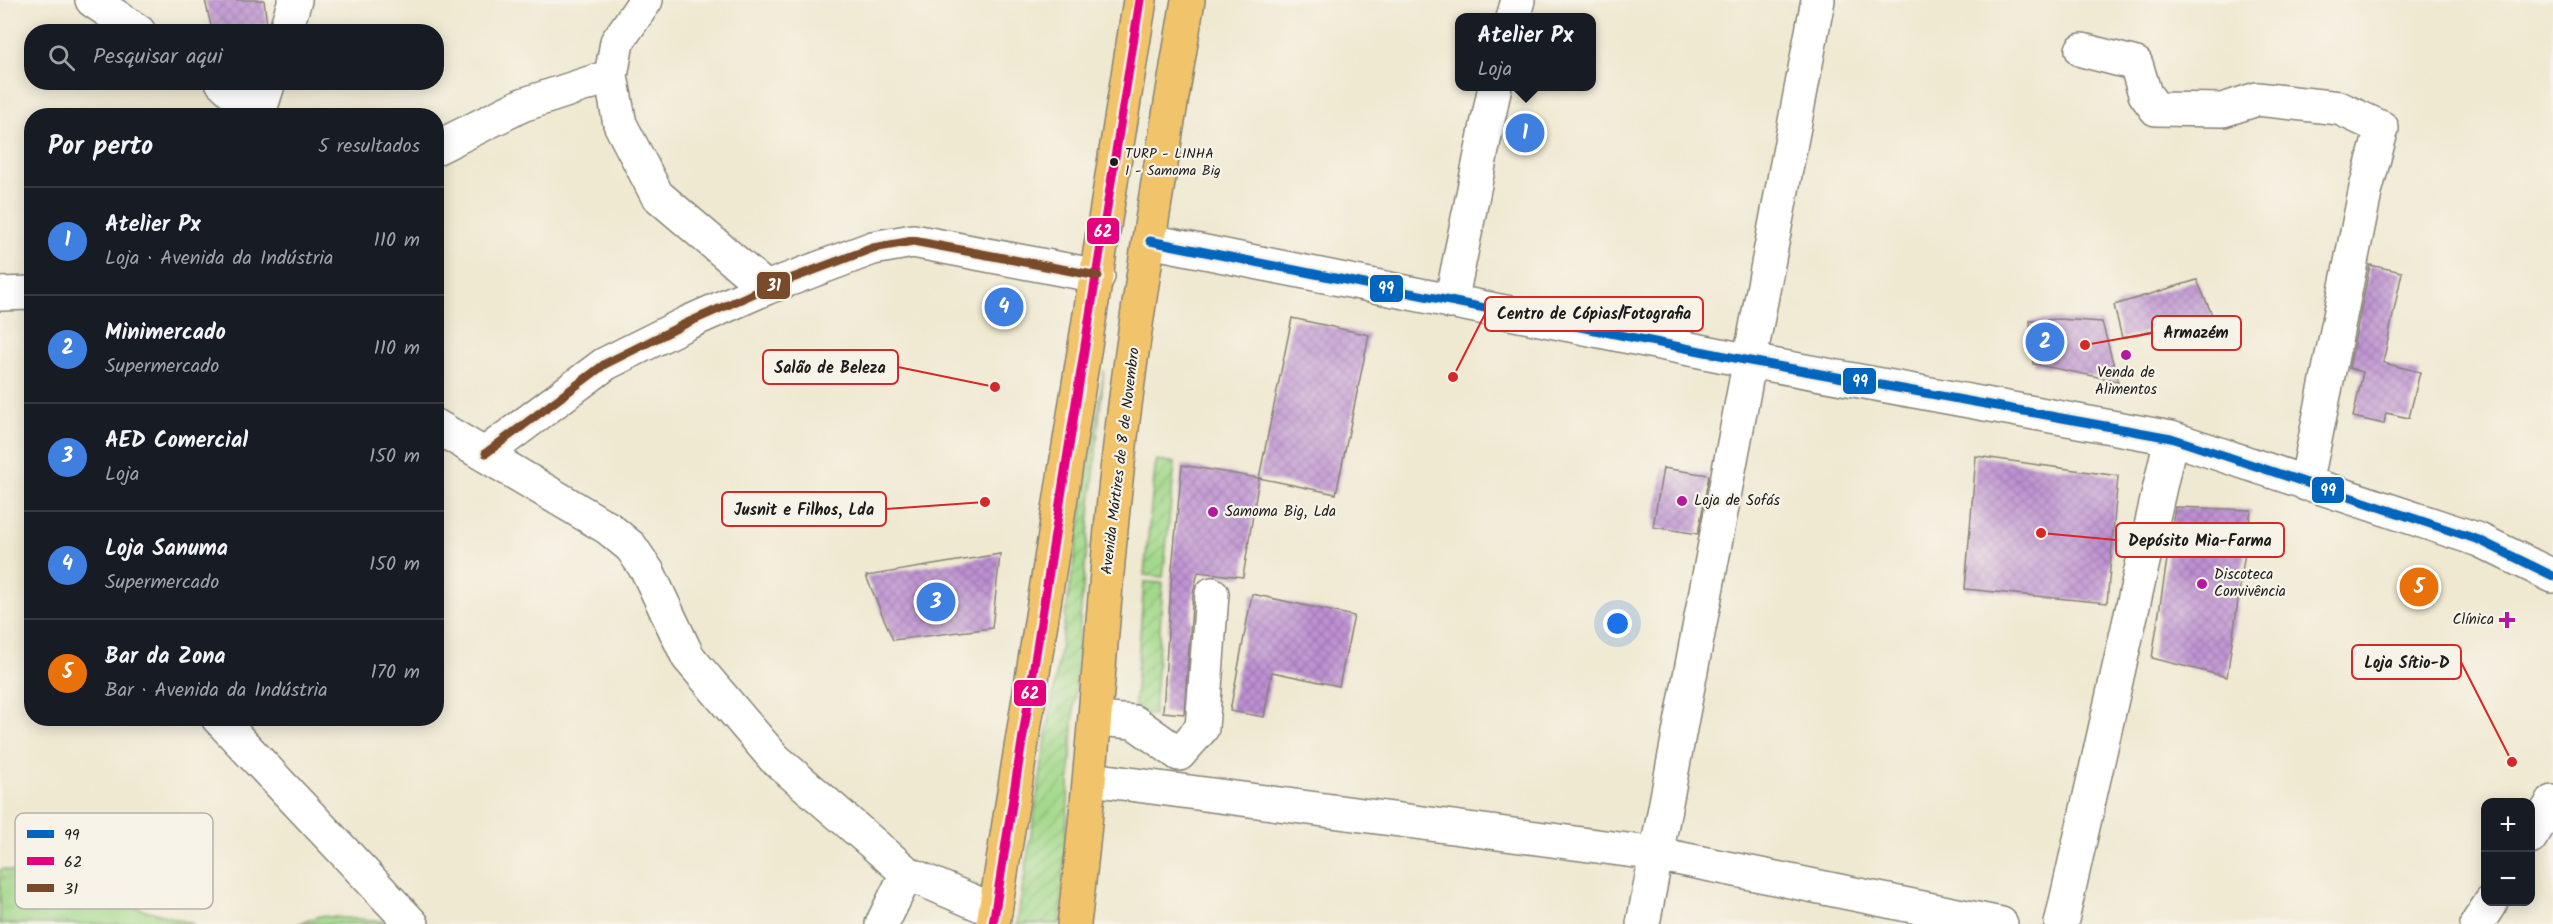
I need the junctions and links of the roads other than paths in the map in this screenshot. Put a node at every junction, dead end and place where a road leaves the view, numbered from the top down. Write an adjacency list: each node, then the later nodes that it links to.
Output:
1 (92, 0): 7 (street)
2 (295, 0): 8 (street)
3 (646, 0): 10 (street)
4 (1140, 0): 18 (main road)
5 (1188, 0): 17 (main road, Avenida Mártires de 8 de Novembro)
6 (1818, 0): 23 (street)
7 (127, 24)
8 (288, 24)
9 (2082, 50): 27 (street)
10 (611, 76): 16 (street); 19 (street)
11 (230, 90): 14 (street)
12 (266, 90): 15 (street)
13 (1494, 91): 22 (street)
14 (250, 108)
15 (260, 108)
16 (444, 144)
17 (1150, 241): 22 (street); 30 (main road, Avenida Mártires de 8 de Novembro)
18 (1098, 276): 19 (street); 40 (main road)
19 (766, 288): 26 (street)
20 (24, 293): 21 (street)
21 (0, 294)
22 (1451, 302): 23 (street)
23 (1750, 361): 25 (street); 37 (street)
24 (444, 431): 26 (street)
25 (2171, 438): 27 (street); 46 (street)
26 (486, 453): 38 (street)
27 (2306, 484): 28 (street)
28 (2553, 576)
29 (1212, 594): 32 (street)
30 (1096, 719): 32 (street); 33 (main road, Avenida Mártires de 8 de Novembro)
31 (226, 726): 41 (street)
32 (1179, 754): 34 (street)
33 (1091, 778): 34 (street); 43 (main road, Avenida Mártires de 8 de Novembro)
34 (1176, 790): 37 (street)
35 (2553, 802): 36 (street)
36 (2535, 830)
37 (1657, 854): 44 (street); 45 (street)
38 (907, 873): 40 (street); 42 (street)
39 (2488, 906): 47 (street)
40 (994, 918)
41 (412, 924)
42 (882, 924)
43 (1074, 924)
44 (1643, 924)
45 (2001, 924)
46 (2061, 924)
47 (2476, 924)

